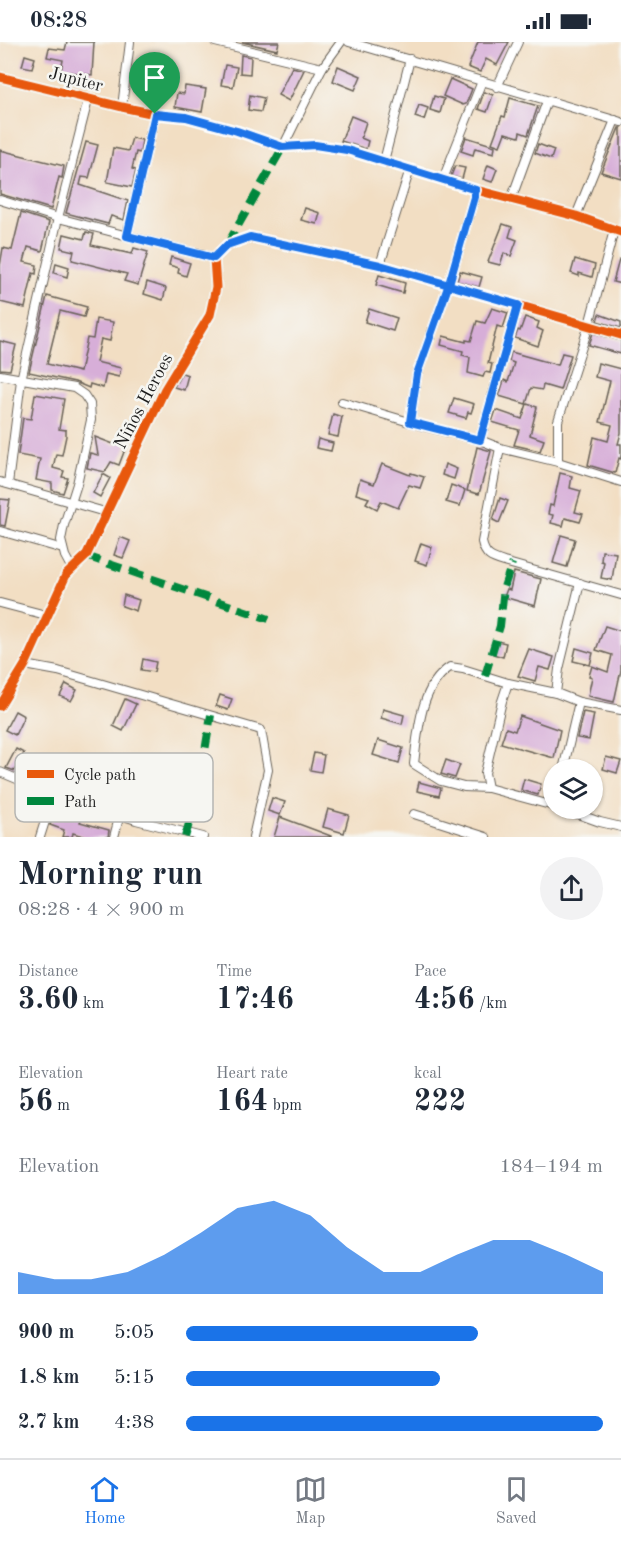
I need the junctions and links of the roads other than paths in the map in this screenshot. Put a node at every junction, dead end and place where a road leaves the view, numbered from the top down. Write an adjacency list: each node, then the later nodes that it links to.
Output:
1 (130, 42): 14 (street)
2 (215, 42): 6 (street)
3 (340, 42): 8 (street)
4 (349, 42): 7 (street)
5 (518, 42): 11 (street)
6 (232, 44): 8 (street)
7 (410, 59): 10 (street); 18 (street)
8 (322, 68): 17 (street)
9 (1, 80): 12 (street, Jupiter)
10 (482, 81): 11 (street); 20 (street)
11 (497, 87): 13 (street)
12 (88, 100): 14 (street, Jupiter); 25 (street)
13 (547, 101): 16 (street); 23 (street)
14 (122, 107): 15 (street, Jupiter)
15 (155, 114): 17 (street, Jupiter); 27 (street)
16 (618, 121): 24 (street)
17 (283, 147): 18 (street)
18 (384, 161): 19 (street)
19 (410, 169): 20 (street); 29 (street)
20 (443, 179): 21 (street)
21 (476, 190): 23 (street); 30 (street)
22 (0, 200): 25 (street)
23 (511, 200): 24 (street)
24 (576, 216): 26 (street)
25 (58, 218): 27 (street); 35 (street)
26 (617, 231): 32 (street)
27 (127, 236): 28 (street)
28 (214, 258): 29 (street); 44 (street, Niños Heroes)
29 (380, 265): 30 (street)
30 (449, 284): 31 (street); 37 (street)
31 (518, 305): 32 (street); 38 (street)
32 (590, 325): 33 (street); 40 (street)
33 (621, 335)
34 (0, 375): 35 (street)
35 (21, 380): 42 (street); 43 (street)
36 (342, 402): 37 (street)
37 (410, 422): 38 (street)
38 (480, 440): 39 (street)
39 (500, 448): 40 (street); 48 (street)
40 (558, 462): 41 (street)
41 (621, 480)
42 (4, 483): 43 (street)
43 (72, 501): 44 (street); 46 (street)
44 (105, 512): 47 (street, Niños Heroes)
45 (0, 531): 46 (street)
46 (63, 549): 47 (street)
47 (72, 569): 51 (street, Niños Heroes)
48 (580, 583): 49 (street); 54 (street)
49 (621, 595)
50 (0, 603): 51 (street)
51 (46, 615): 52 (street, Niños Heroes)
52 (25, 664): 56 (street, Niños Heroes); 72 (street)
53 (508, 684): 54 (street); 61 (street); 61 (street)
54 (556, 693): 55 (street)
55 (579, 702): 57 (street); 58 (street)
56 (0, 706)
57 (621, 708)
58 (566, 759)
59 (0, 772): 60 (street)
60 (15, 778)
61 (488, 788): 62 (street)
62 (543, 803)
63 (414, 814): 73 (street)
64 (592, 819): 68 (street)
65 (45, 822): 69 (street)
66 (118, 822): 70 (street)
67 (149, 822): 71 (street)
68 (621, 826): 74 (street)
69 (40, 837)
70 (114, 837)
71 (203, 837)
72 (253, 837)
73 (486, 837)
74 (618, 837)

